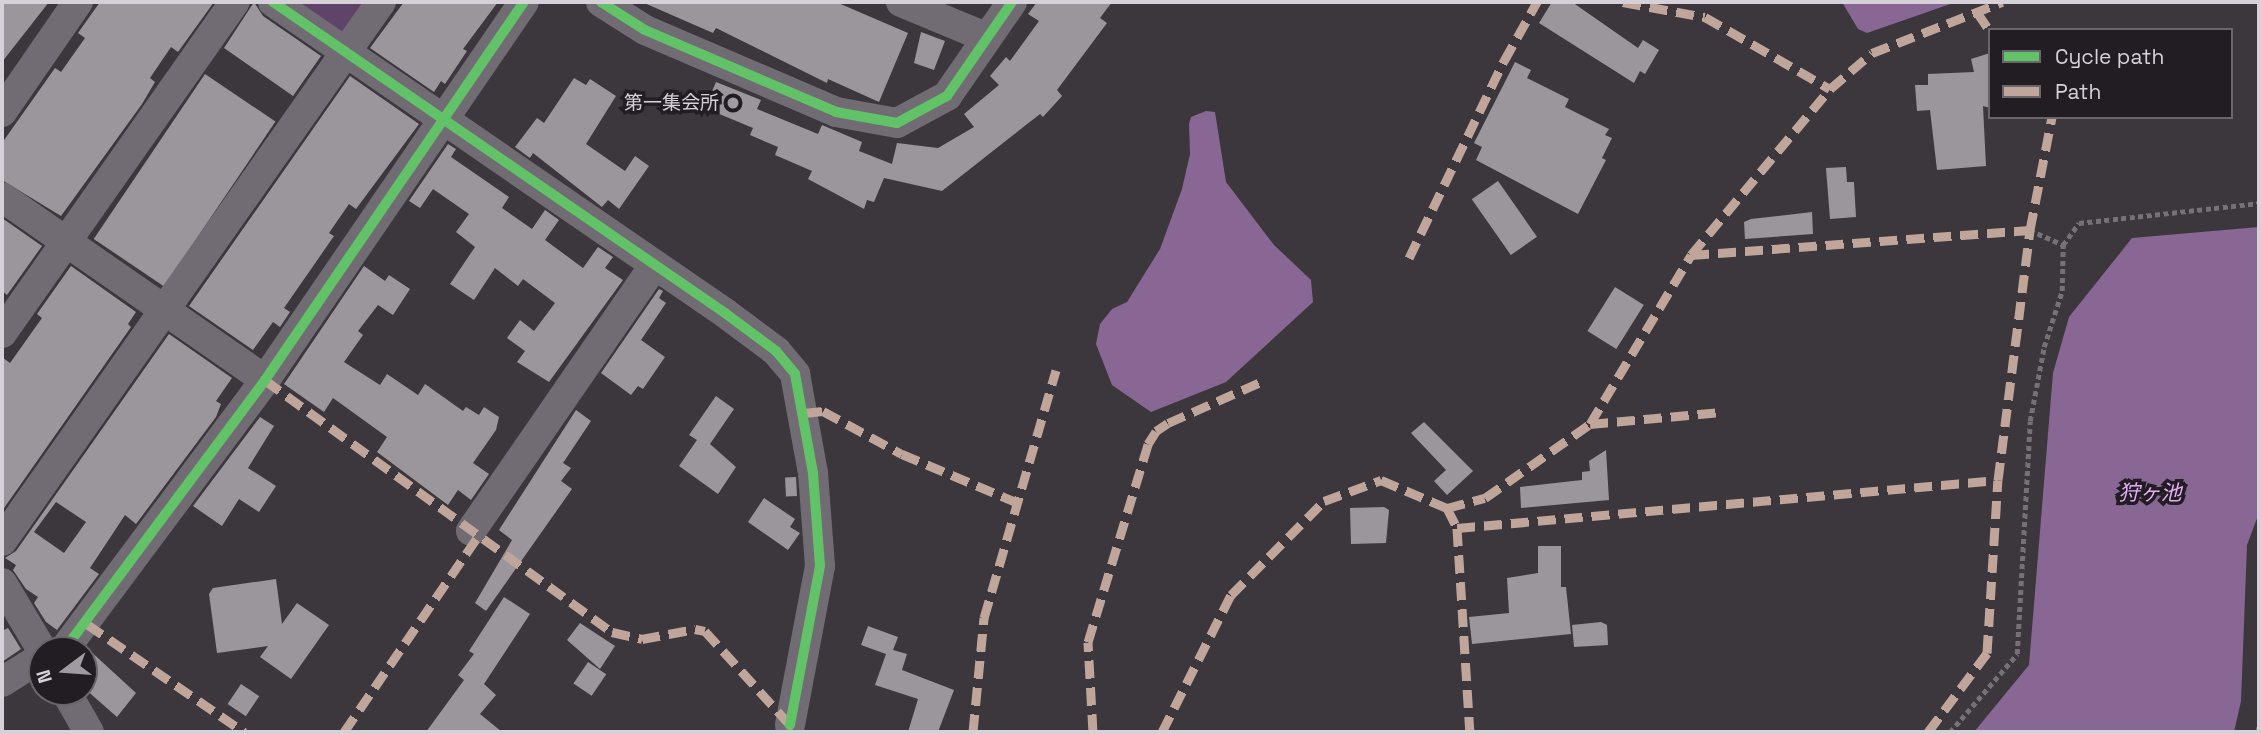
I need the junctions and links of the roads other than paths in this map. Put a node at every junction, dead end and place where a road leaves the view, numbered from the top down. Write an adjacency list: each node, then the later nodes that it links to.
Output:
1 (78, 2): 11 (street)
2 (235, 2): 14 (street)
3 (273, 2): 10 (street)
4 (381, 2): 10 (street)
5 (524, 2): 12 (street)
6 (601, 2): 9 (street)
7 (901, 2): 9 (street)
8 (1012, 2): 9 (street)
9 (985, 37)
10 (344, 50): 12 (street); 16 (street)
11 (2, 112)
12 (442, 118): 15 (street); 18 (street)
13 (2, 197): 14 (street)
14 (66, 241): 16 (street); 17 (street)
15 (654, 266): 19 (street); 27 (street)
16 (163, 309): 18 (street); 20 (street)
17 (2, 333)
18 (265, 380): 23 (street)
19 (471, 531)
20 (2, 541)
21 (2, 583): 22 (street)
22 (34, 636)
23 (74, 636)
24 (28, 665): 25 (street)
25 (2, 681)
26 (74, 706): 28 (street)
27 (790, 725)
28 (89, 732)

